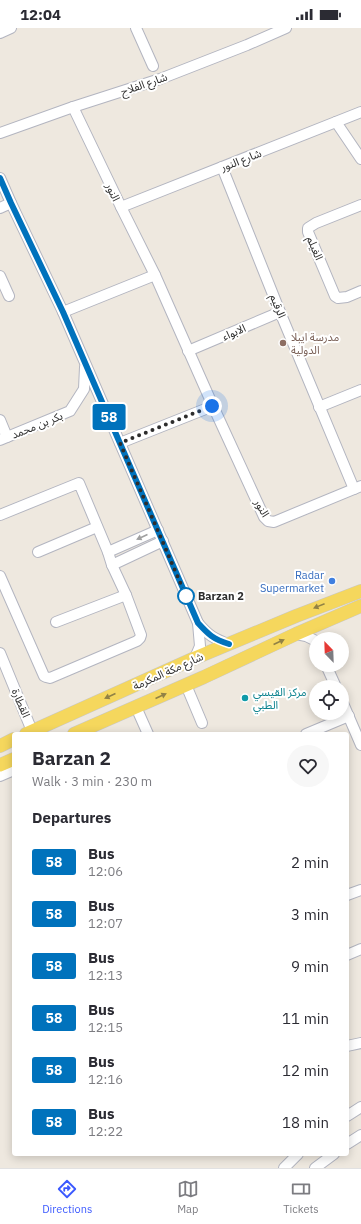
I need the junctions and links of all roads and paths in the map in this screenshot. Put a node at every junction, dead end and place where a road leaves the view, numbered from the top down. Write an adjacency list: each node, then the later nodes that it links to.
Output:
1 (11, 28): 4 (street)
2 (136, 28): 5 (street)
3 (286, 28): 6 (street, شارع الفلاح)
4 (0, 33)
5 (153, 66)
6 (73, 107): 9 (street, شارع الفلاح); 15 (street, النور)
7 (361, 112): 8 (street, شارع النور)
8 (336, 122): 10 (street); 11 (street, شارع النور)
9 (0, 133)
10 (361, 158)
11 (222, 167): 15 (street, شارع النور); 22 (street, الرقيم)
12 (0, 178): 13 (street)
13 (11, 203): 16 (street); 21 (street)
14 (361, 205): 19 (street, الغيلم)
15 (121, 207): 17 (street, النور)
16 (0, 208)
17 (155, 275): 21 (street); 23 (street, النور)
18 (0, 276): 20 (street)
19 (361, 291)
20 (9, 296)
21 (63, 312): 24 (street)
22 (280, 312): 23 (street, الابواء); 27 (street, الرقيم)
23 (188, 351): 26 (street, النور)
24 (85, 363): 29 (street, بكر بن محمد); 30 (street)
25 (361, 390): 27 (street)
26 (212, 406): 30 (street); 31 (street, النور)
27 (319, 407): 31 (street, الرقيم)
28 (0, 420): 29 (street)
29 (4, 438)
30 (120, 443): 34 (street)
31 (358, 487)
32 (0, 515): 33 (street)
33 (97, 527): 36 (street); 37 (street)
34 (158, 530): 35 (street); 37 (street, one-way to 37)
35 (163, 542): 38 (street); 44 (street)
36 (38, 552)
37 (108, 552): 38 (street)
38 (112, 565): 41 (street)
39 (0, 576): 41 (street)
40 (359, 591): 49 (main road, شارع مكة المكرمة, one-way to 49)
41 (126, 594): 43 (street)
42 (358, 607): 45 (main road, شارع مكة المكرمة)
43 (56, 622)
44 (198, 623): 49 (street); 51 (street)
45 (319, 624): 46 (street); 47 (main road, شارع مكة المكرمة)
46 (316, 632)
47 (296, 634): 48 (street); 52 (main road, شارع مكة المكرمة, one-way to 47)
48 (309, 638)
49 (229, 644): 51 (main road, شارع مكة المكرمة)
50 (0, 653): 58 (street, القطارة)
51 (195, 658): 58 (main road, شارع مكة المكرمة, one-way to 58)
52 (186, 685): 53 (main road, شارع مكة المكرمة, one-way to 52); 56 (street)
53 (136, 706): 57 (main road, شارع مكة المكرمة); 59 (street)
54 (349, 716): 62 (street)
55 (339, 720): 60 (street)
56 (202, 723)
57 (87, 731)
58 (29, 732)
59 (147, 732)
60 (311, 732)
61 (12, 740): 63 (main road)
62 (361, 745)
63 (0, 746)
64 (12, 761): 65 (main road)
65 (0, 766)
66 (12, 771): 67 (street)
67 (0, 776)
68 (361, 890): 69 (street)
69 (349, 895)
70 (361, 949): 71 (street)
71 (349, 954)
72 (361, 1043): 73 (street)
73 (349, 1046)
74 (361, 1107): 75 (street)
75 (349, 1115)
76 (361, 1135): 77 (street)
77 (349, 1143)
78 (331, 1156): 79 (street)
79 (315, 1168)

